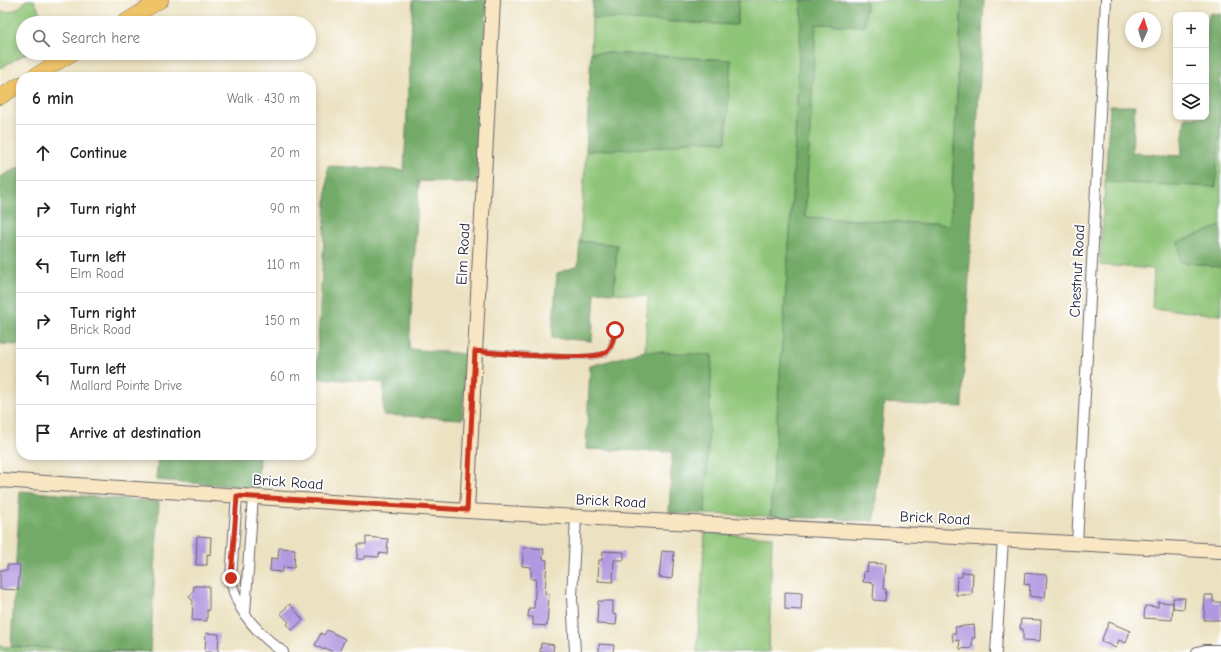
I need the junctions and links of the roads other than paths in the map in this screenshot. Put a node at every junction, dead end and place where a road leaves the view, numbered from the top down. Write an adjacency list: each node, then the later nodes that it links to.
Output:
1 (161, 0): 4 (main road)
2 (493, 0): 10 (street, Elm Road)
3 (1106, 0): 17 (street, Chestnut Road)
4 (135, 16)
5 (61, 60): 6 (main road)
6 (41, 72)
7 (16, 87): 8 (main road)
8 (0, 97)
9 (615, 330): 10 (lane)
10 (475, 351): 14 (street, Elm Road)
11 (0, 480): 12 (street, Brick Road)
12 (237, 496): 13 (street, Brick Road); 19 (street)
13 (253, 496): 14 (street, Brick Road); 19 (street)
14 (467, 510): 15 (street, Brick Road)
15 (576, 517): 16 (street, Brick Road); 23 (street)
16 (1003, 539): 17 (street, Brick Road); 24 (street)
17 (1077, 543): 18 (street, Brick Road)
18 (1221, 551)
19 (245, 613): 20 (street)
20 (268, 648): 22 (street)
21 (1221, 650): 25 (street)
22 (283, 652)
23 (575, 652)
24 (996, 652)
25 (1198, 652)

